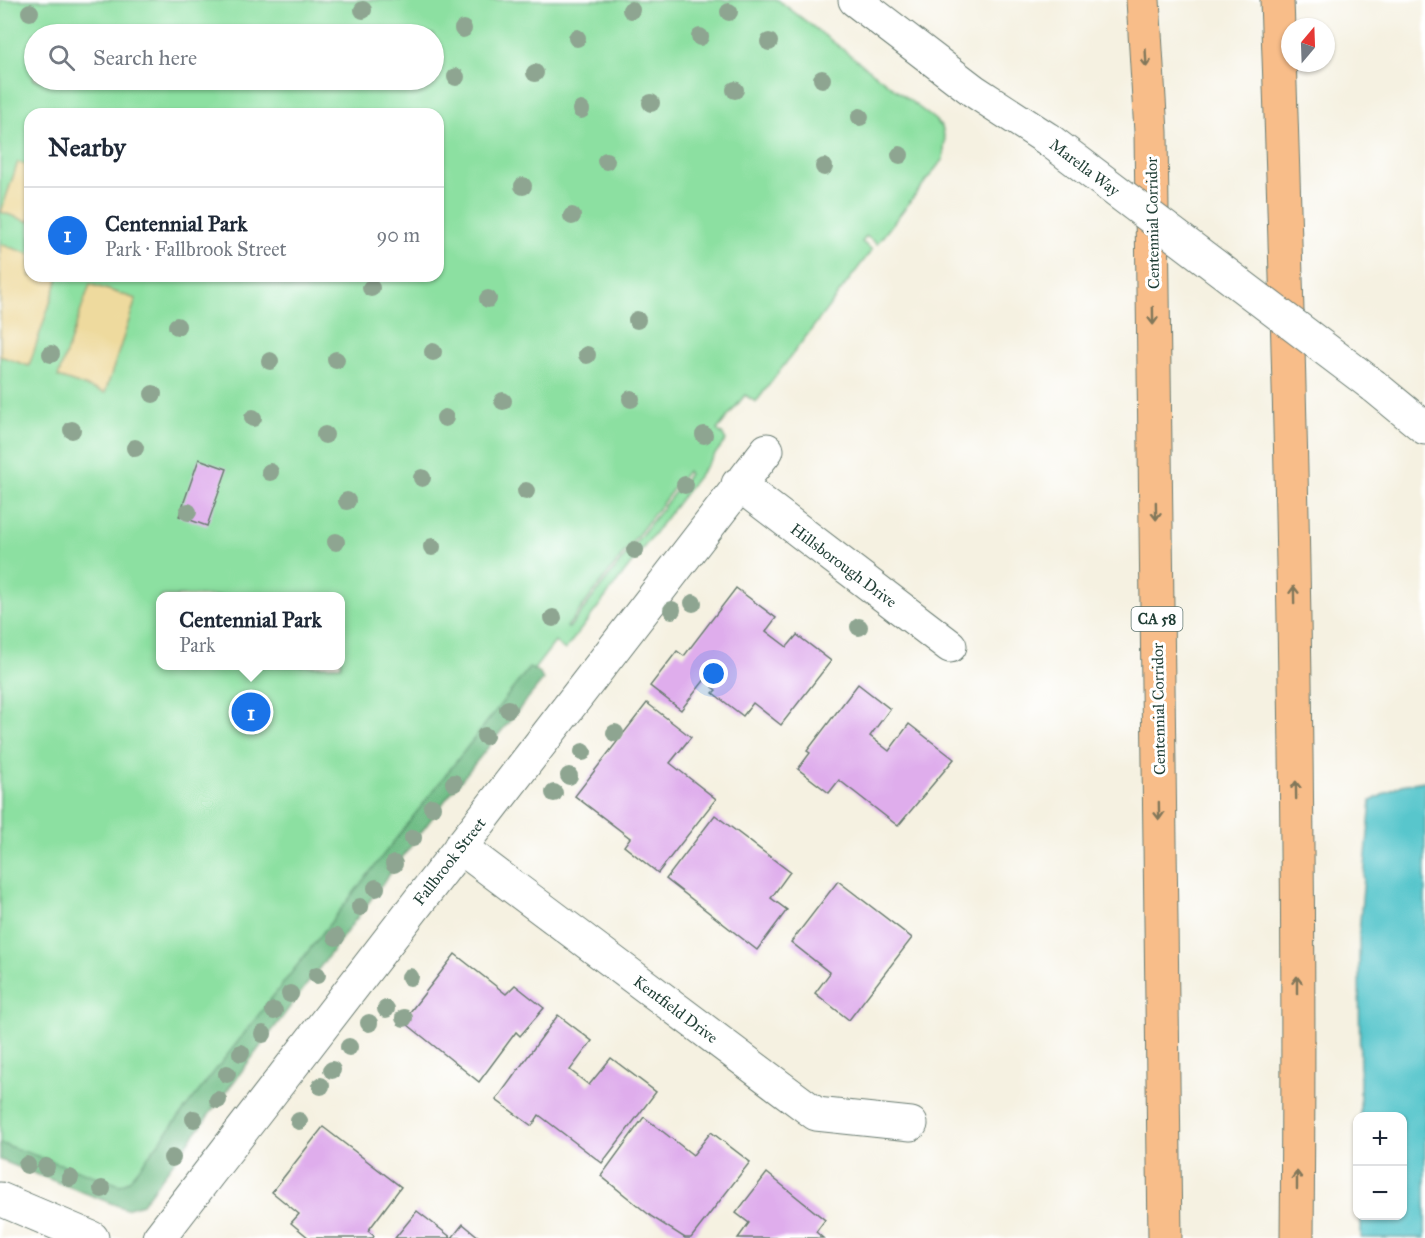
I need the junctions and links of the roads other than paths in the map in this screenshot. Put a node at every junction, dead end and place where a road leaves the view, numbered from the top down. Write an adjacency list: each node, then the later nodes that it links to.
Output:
1 (855, 0): 4 (street, Marella Way, bridge)
2 (1143, 0): 13 (highway, Centennial Corridor / CA 58, one-way to 13)
3 (1277, 0): 14 (highway, one-way to 3)
4 (1425, 429)
5 (766, 450): 6 (street, Fallbrook Street)
6 (738, 484): 7 (street, Hillsborough Drive); 8 (street, Fallbrook Street)
7 (950, 646)
8 (460, 847): 9 (street, Kentfield Drive); 12 (street, Fallbrook Street)
9 (911, 1124)
10 (0, 1199): 11 (street)
11 (92, 1238)
12 (159, 1238)
13 (1165, 1238)
14 (1297, 1238)

